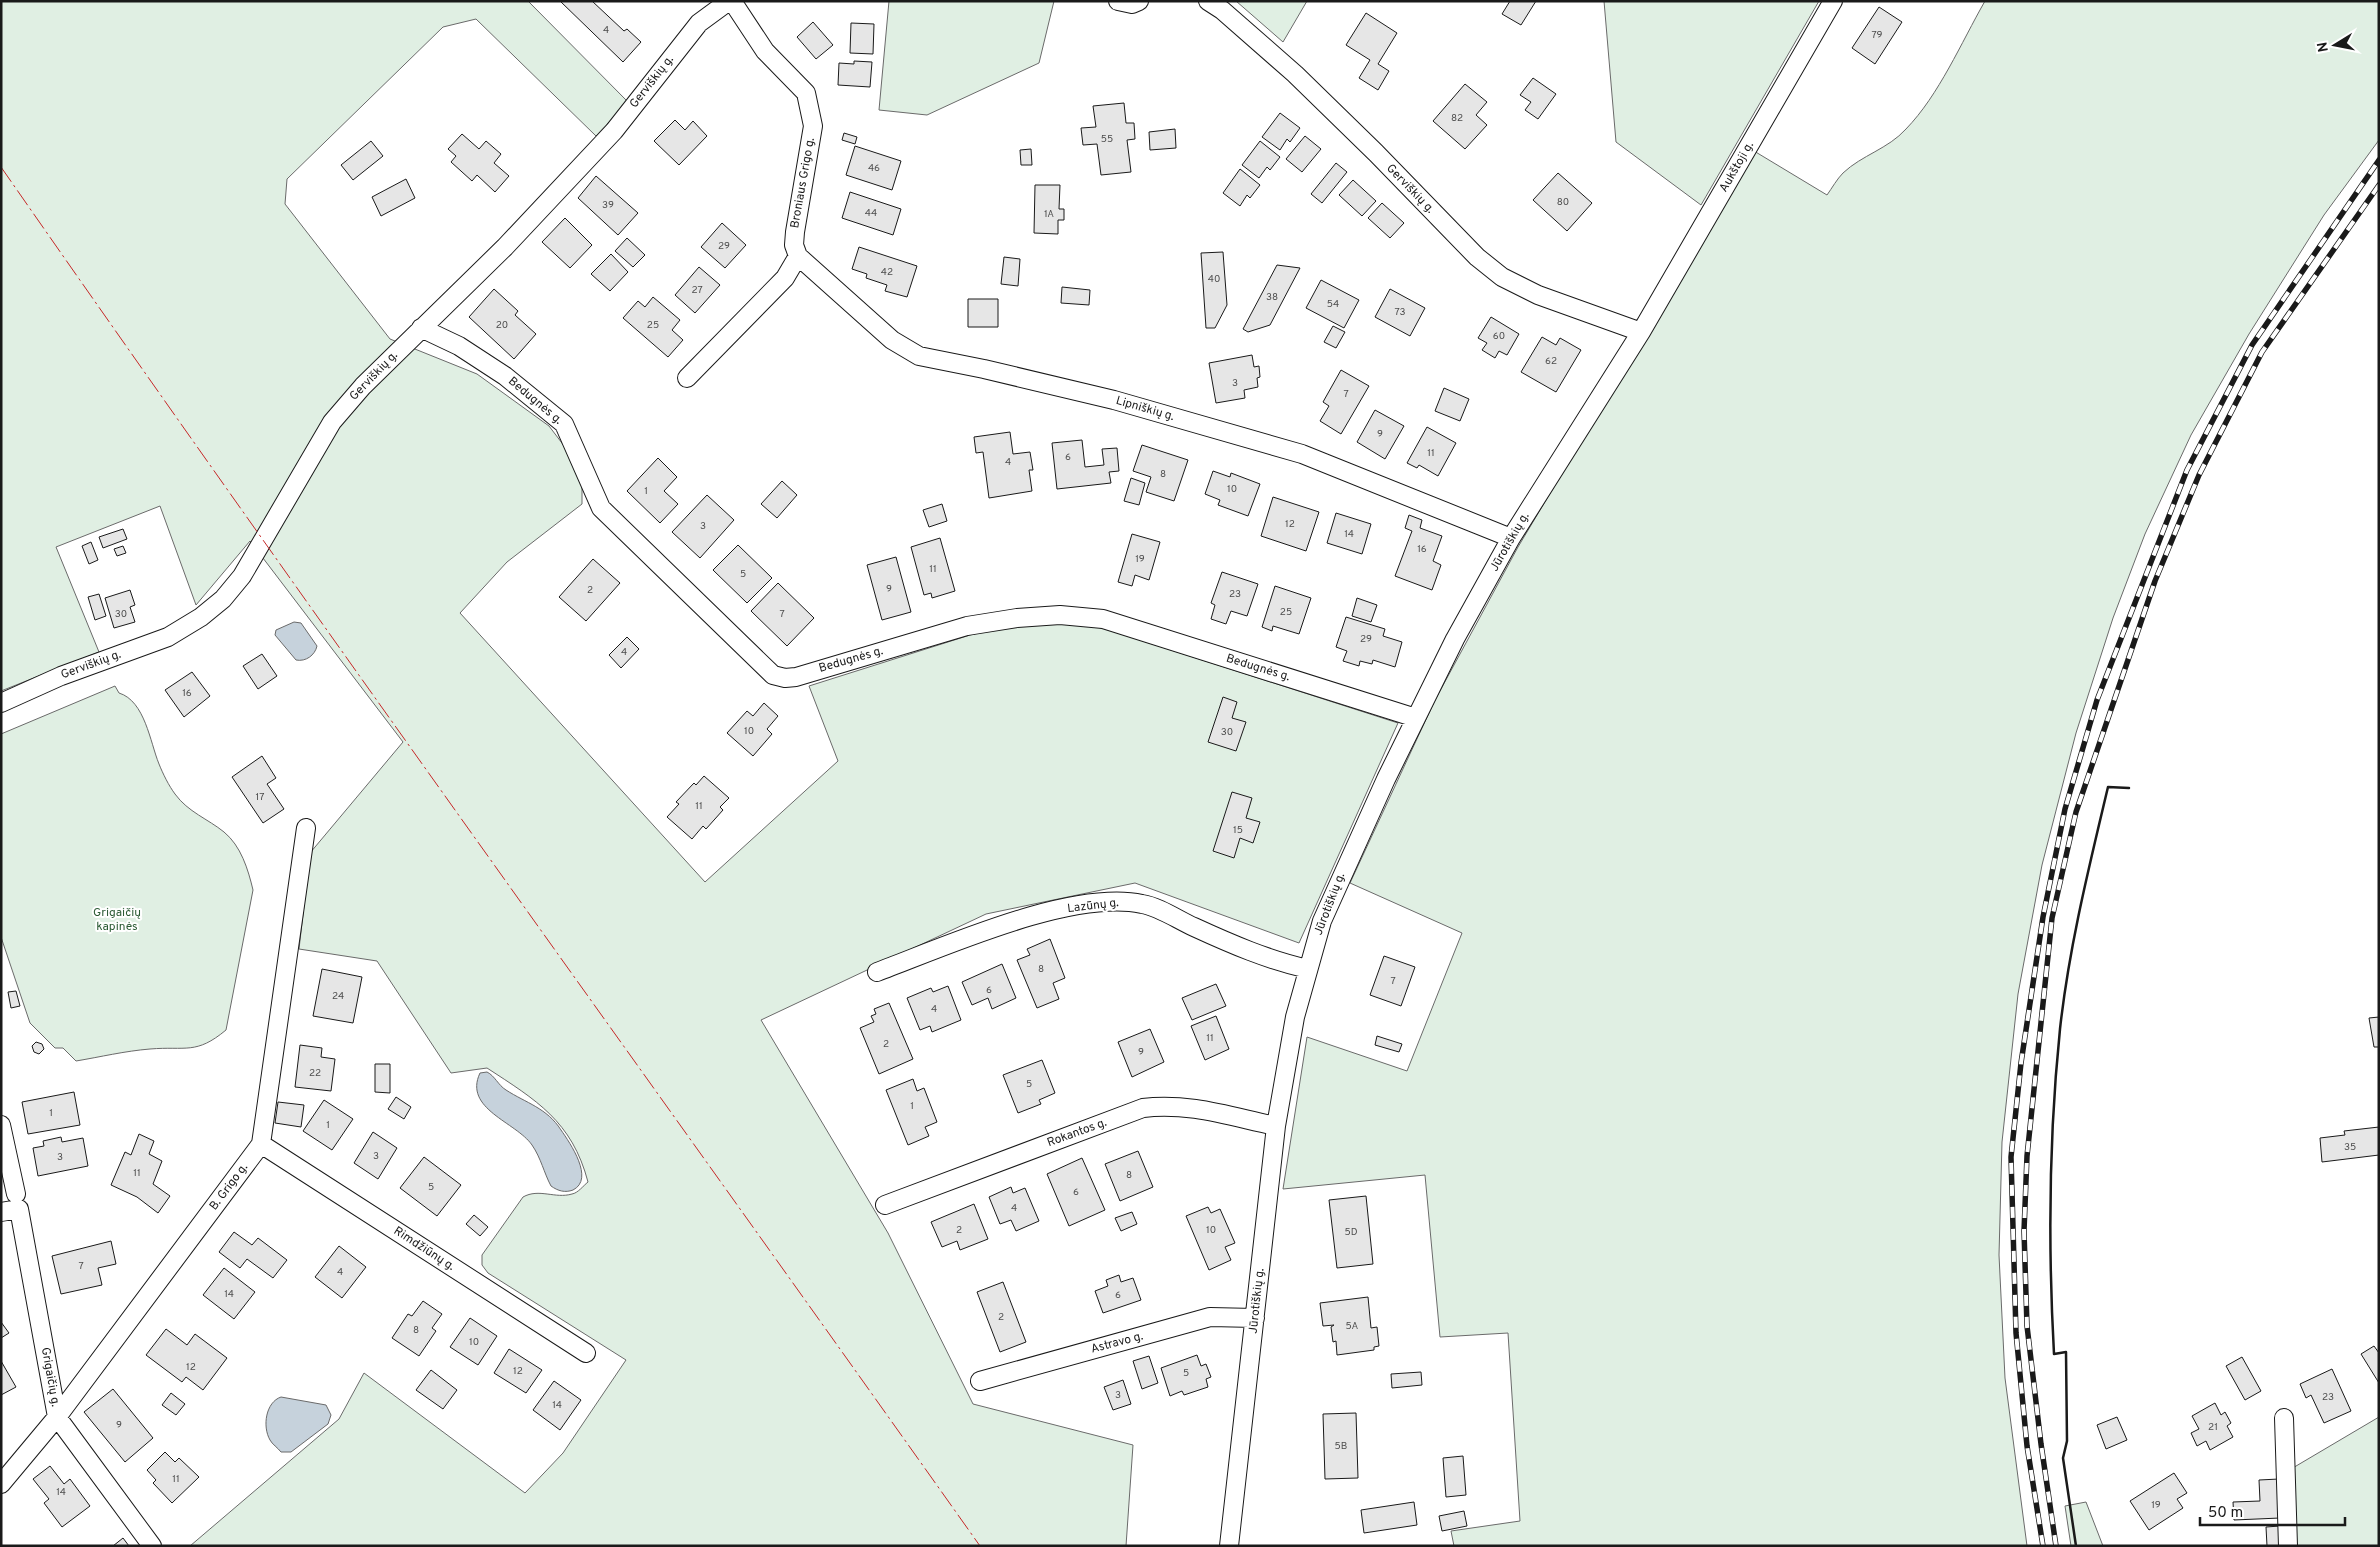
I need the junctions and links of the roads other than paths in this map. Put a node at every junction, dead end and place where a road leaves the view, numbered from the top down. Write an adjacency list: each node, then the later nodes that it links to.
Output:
1 (730, 1): 6 (street, Broniaus Grigo g.); 7 (street, Gerviškių g.)
2 (1118, 1): 3 (street)
3 (1139, 1)
4 (1208, 1): 8 (street, Gerviškių g.)
5 (1833, 1): 8 (street, Aukštoji g.)
6 (798, 256): 9 (street); 10 (street, Lipniškių g.)
7 (421, 328): 11 (street, Gerviškių g.); 12 (street, Bedugnės g.)
8 (1640, 332): 10 (street, Jūrotiškių g.)
9 (687, 378)
10 (1511, 538): 12 (street, Jūrotiškių g.)
11 (1, 703)
12 (1416, 718): 14 (street, Jūrotiškių g.)
13 (306, 828): 18 (street, B. Grigo g.)
14 (1308, 969): 15 (street, Lazūnų g.); 17 (street, Jūrotiškių g.)
15 (877, 972)
16 (1, 1125): 19 (street, Grigaičių g.)
17 (1276, 1126): 20 (street, Rokantos g.); 22 (street, Jūrotiškių g.)
18 (261, 1144): 23 (street, Rimdžiūnų g.); 25 (street, B. Grigo g.)
19 (18, 1202): 21 (street); 25 (street, Grigaičių g.)
20 (885, 1205)
21 (1, 1212)
22 (1255, 1318): 24 (street, Astravo g.); 29 (street, Jūrotiškių g.)
23 (586, 1352)
24 (980, 1381)
25 (57, 1417): 27 (street, B. Grigo g.); 28 (street, Grigaičių g.)
26 (2284, 1418): 30 (street)
27 (1, 1484)
28 (152, 1546)
29 (1229, 1546)
30 (2288, 1546)

